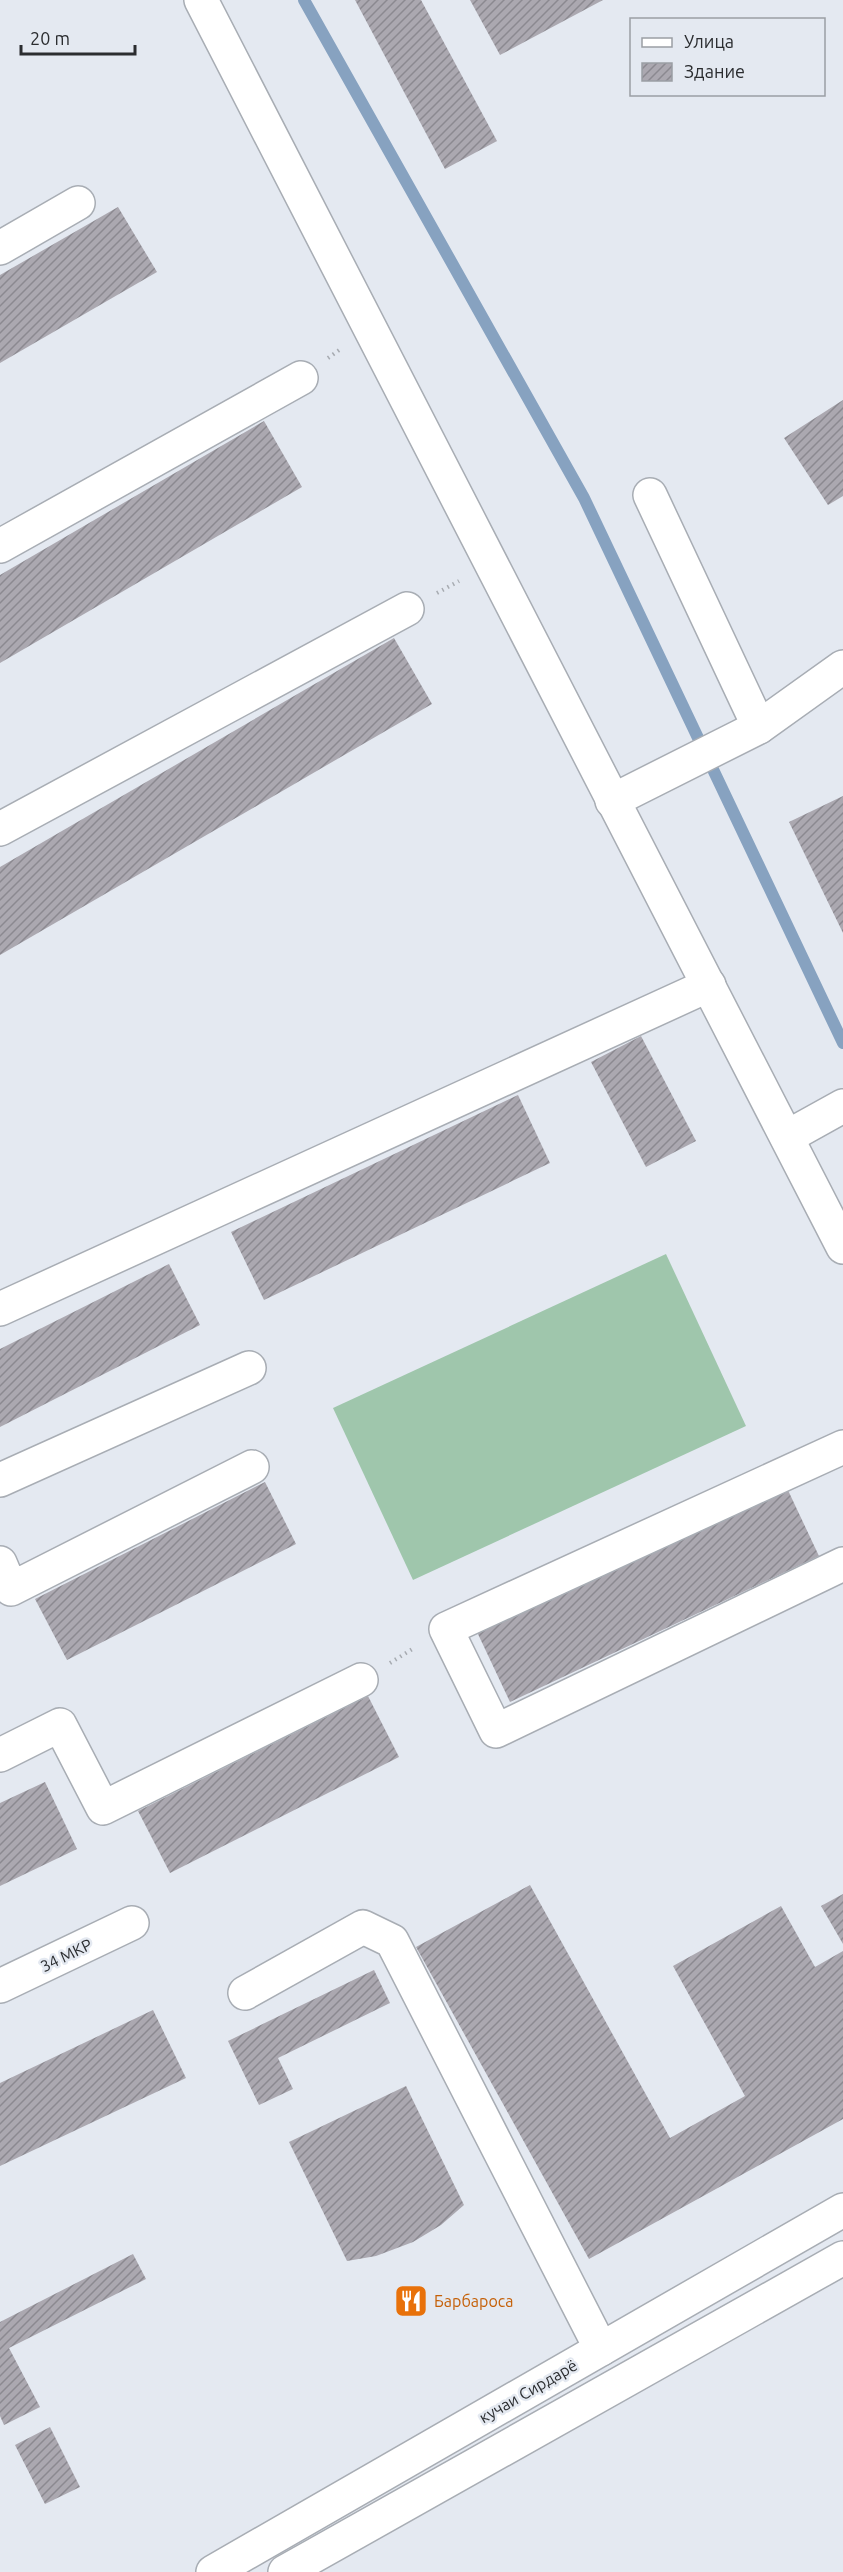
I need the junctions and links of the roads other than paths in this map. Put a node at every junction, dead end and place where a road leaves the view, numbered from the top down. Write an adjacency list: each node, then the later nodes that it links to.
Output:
1 (201, 0): 10 (main road)
2 (78, 203): 3 (main road)
3 (0, 248)
4 (301, 378): 6 (main road)
5 (650, 495): 9 (main road)
6 (0, 546)
7 (407, 609): 11 (main road)
8 (843, 667): 9 (main road)
9 (759, 728): 10 (main road)
10 (612, 801): 12 (main road)
11 (0, 829)
12 (709, 985): 14 (main road); 16 (main road)
13 (843, 1106): 14 (main road)
14 (787, 1137): 15 (main road)
15 (843, 1247)
16 (0, 1309)
17 (249, 1368): 20 (main road)
18 (843, 1447): 21 (main road)
19 (252, 1467): 22 (main road)
20 (0, 1480)
21 (843, 1564)
22 (6, 1576)
23 (361, 1680): 24 (main road)
24 (0, 1755)
25 (132, 1923): 26 (main road, 34 МКР)
26 (0, 1986)
27 (245, 1993): 30 (main road)
28 (843, 2210): 30 (main road, кучаи Сирдарё)
29 (843, 2258): 32 (main road)
30 (601, 2349): 31 (main road, кучаи Сирдарё)
31 (213, 2572)
32 (285, 2572)

